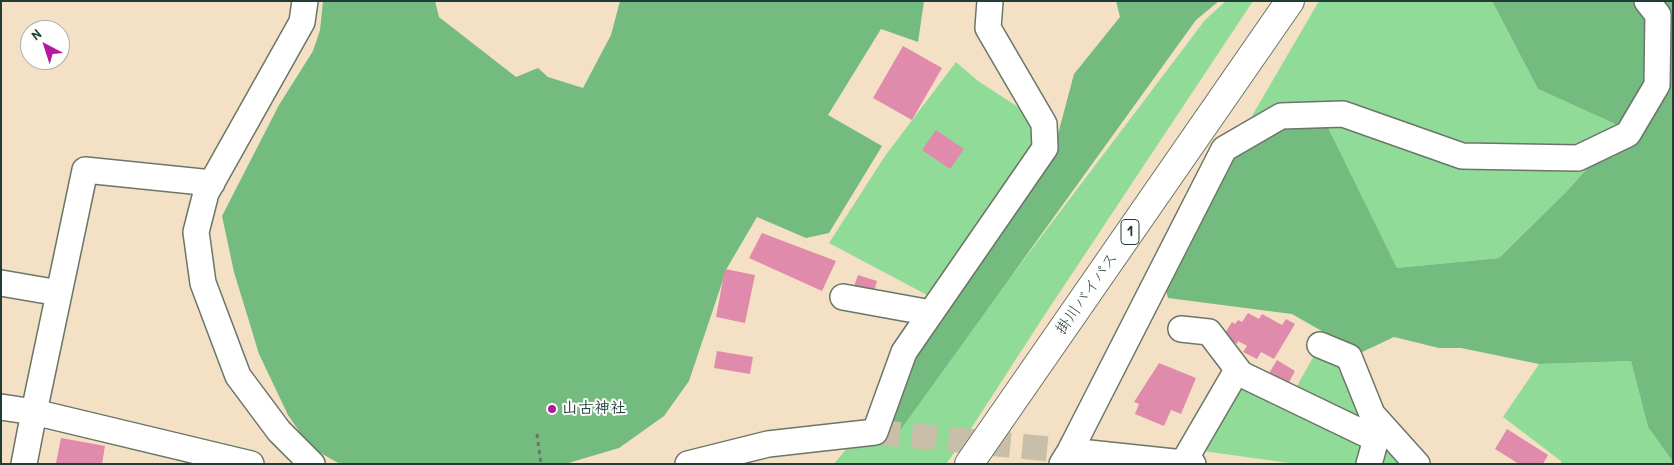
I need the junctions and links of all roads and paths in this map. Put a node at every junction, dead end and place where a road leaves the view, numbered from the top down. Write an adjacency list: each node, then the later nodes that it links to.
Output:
1 (305, 1): 5 (street)
2 (990, 1): 9 (street)
3 (1290, 1): 23 (highway, 掛川バイパス / 1)
4 (1647, 1): 16 (street)
5 (212, 183): 7 (street); 20 (street)
6 (1, 283): 7 (street)
7 (59, 293): 14 (street)
8 (843, 297): 9 (street)
9 (931, 313): 22 (street)
10 (1181, 329): 12 (street)
11 (1320, 345): 25 (street)
12 (1241, 374): 17 (street); 24 (street)
13 (1, 407): 14 (street)
14 (34, 412): 18 (street); 19 (street)
15 (537, 434): 21 (path)
16 (1066, 458): 17 (street)
17 (1188, 463)
18 (24, 464)
19 (251, 464)
20 (312, 464)
21 (541, 464)
22 (688, 464)
23 (969, 464)
24 (1370, 464)
25 (1417, 464)

